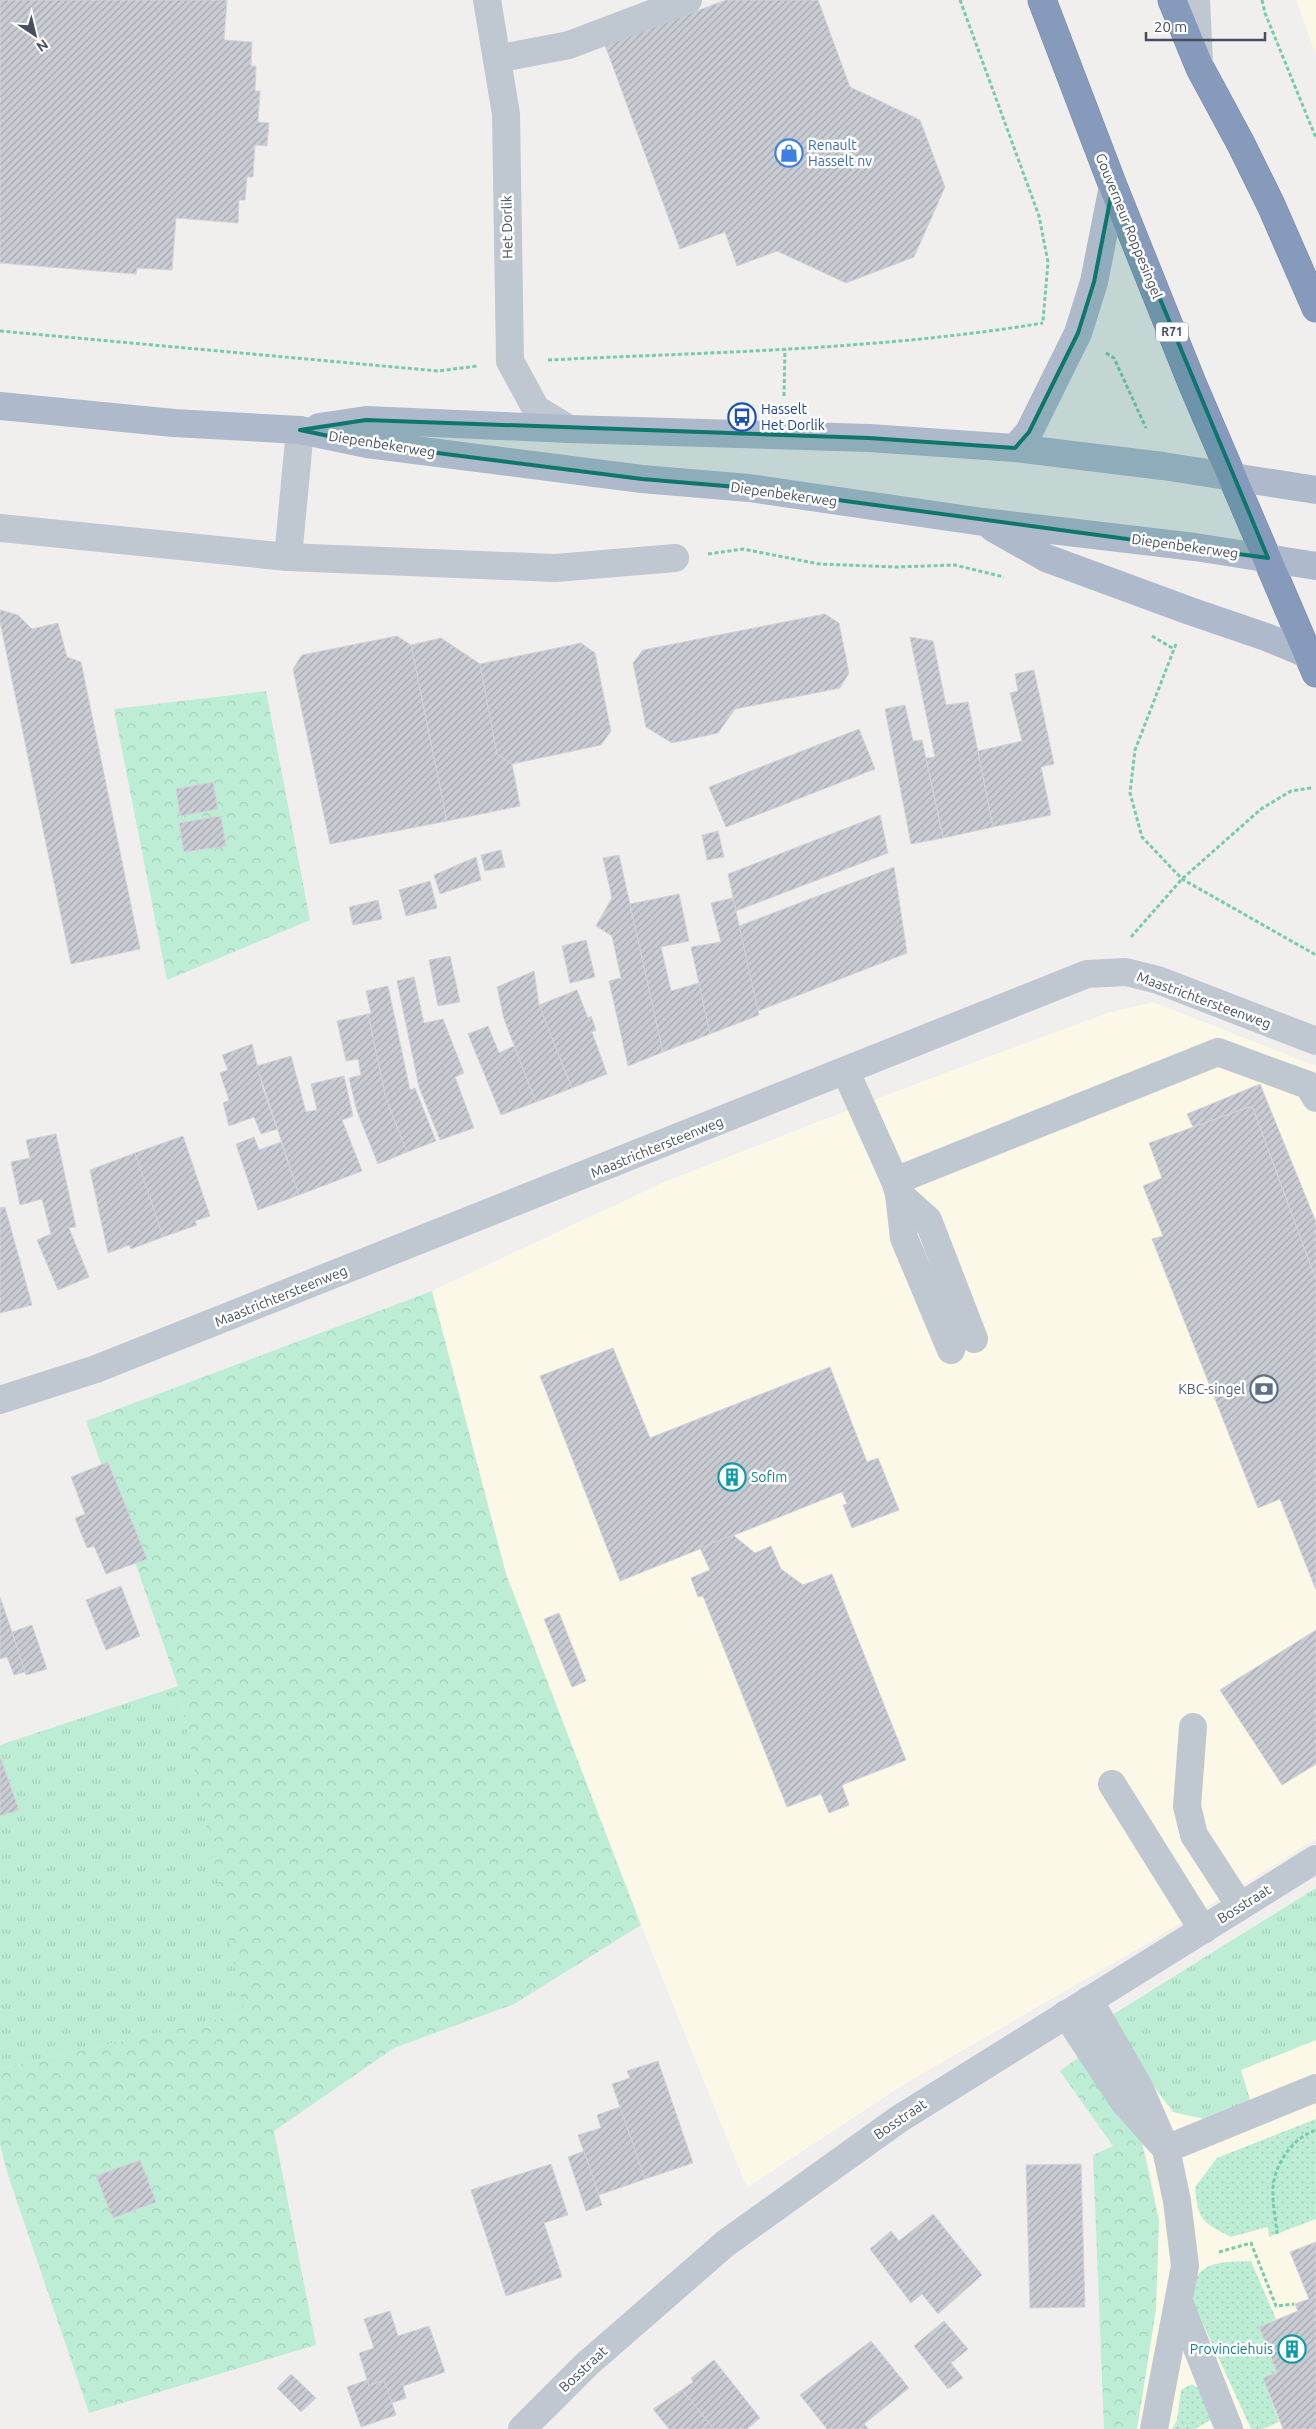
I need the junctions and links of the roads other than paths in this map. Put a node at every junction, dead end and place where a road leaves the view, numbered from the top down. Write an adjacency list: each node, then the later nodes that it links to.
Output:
1 (487, 0): 6 (street, Het Dorlik)
2 (688, 0): 6 (street)
3 (1042, 0): 8 (highway, Gouverneur Roppesingel / R71)
4 (1172, 0): 7 (highway)
5 (1196, 0): 7 (street)
6 (497, 59): 11 (street, Het Dorlik)
7 (1200, 68): 9 (highway)
8 (1112, 186): 13 (main road); 14 (highway, Gouverneur Roppesingel / R71)
9 (1316, 308)
10 (0, 406): 12 (main road, Diepenbekerweg)
11 (569, 429): 12 (main road, Diepenbekerweg); 13 (main road, Diepenbekerweg)
12 (300, 430): 16 (main road, Diepenbekerweg); 18 (street)
13 (1015, 448): 14 (main road, Diepenbekerweg)
14 (1232, 478): 15 (main road); 20 (highway, R71)
15 (1316, 490)
16 (983, 522): 20 (main road, Diepenbekerweg); 22 (main road)
17 (0, 528): 18 (street)
18 (288, 557): 19 (street)
19 (675, 558)
20 (1268, 558): 21 (main road); 22 (highway, R71)
21 (1316, 566)
22 (1311, 663)
23 (1316, 1041): 24 (street, Maastrichtersteenweg)
24 (846, 1072): 26 (street); 28 (street, Maastrichtersteenweg)
25 (1316, 1098): 26 (street)
26 (897, 1188): 27 (street)
27 (962, 1345)
28 (0, 1400)
29 (1193, 1727): 32 (street)
30 (1112, 1784): 33 (street)
31 (1316, 1859): 32 (street, Bosstraat)
32 (1240, 1906): 33 (street, Bosstraat)
33 (1203, 1930): 34 (street, Bosstraat)
34 (1089, 2000): 35 (street, Bosstraat); 37 (street)
35 (1066, 2014): 37 (street); 39 (street, Bosstraat)
36 (1316, 2088): 37 (street)
37 (1166, 2150): 38 (street)
38 (1179, 2302): 40 (street); 41 (street)
39 (522, 2429)
40 (1154, 2429)
41 (1229, 2429)

